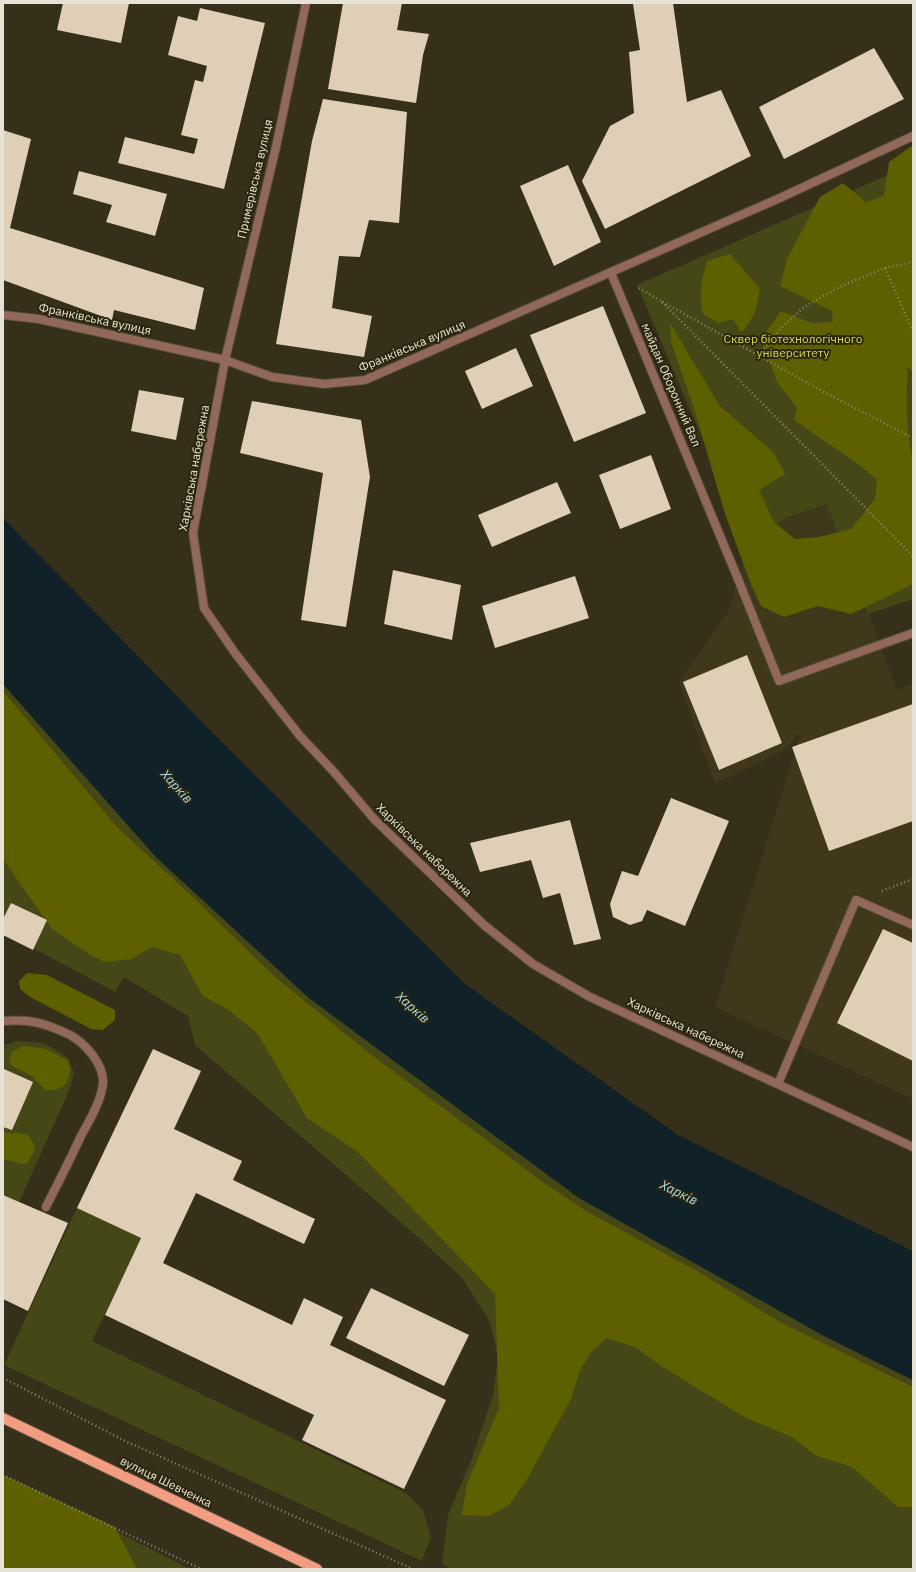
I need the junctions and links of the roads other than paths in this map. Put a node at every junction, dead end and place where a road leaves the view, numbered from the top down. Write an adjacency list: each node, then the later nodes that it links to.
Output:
1 (306, 3): 5 (street, Примерівська вулиця)
2 (913, 136): 3 (street)
3 (611, 273): 5 (street, Франківська вулиця); 6 (street, майдан Оборонний Вал)
4 (3, 315): 5 (street, Франківська вулиця)
5 (225, 360): 9 (street, Харківська набережна)
6 (913, 633)
7 (913, 924): 9 (street)
8 (3, 1021): 11 (street)
9 (778, 1084): 10 (street, Харківська набережна)
10 (913, 1147)
11 (46, 1207)
12 (3, 1418): 13 (main road, вулиця Шевченка)
13 (317, 1569)

